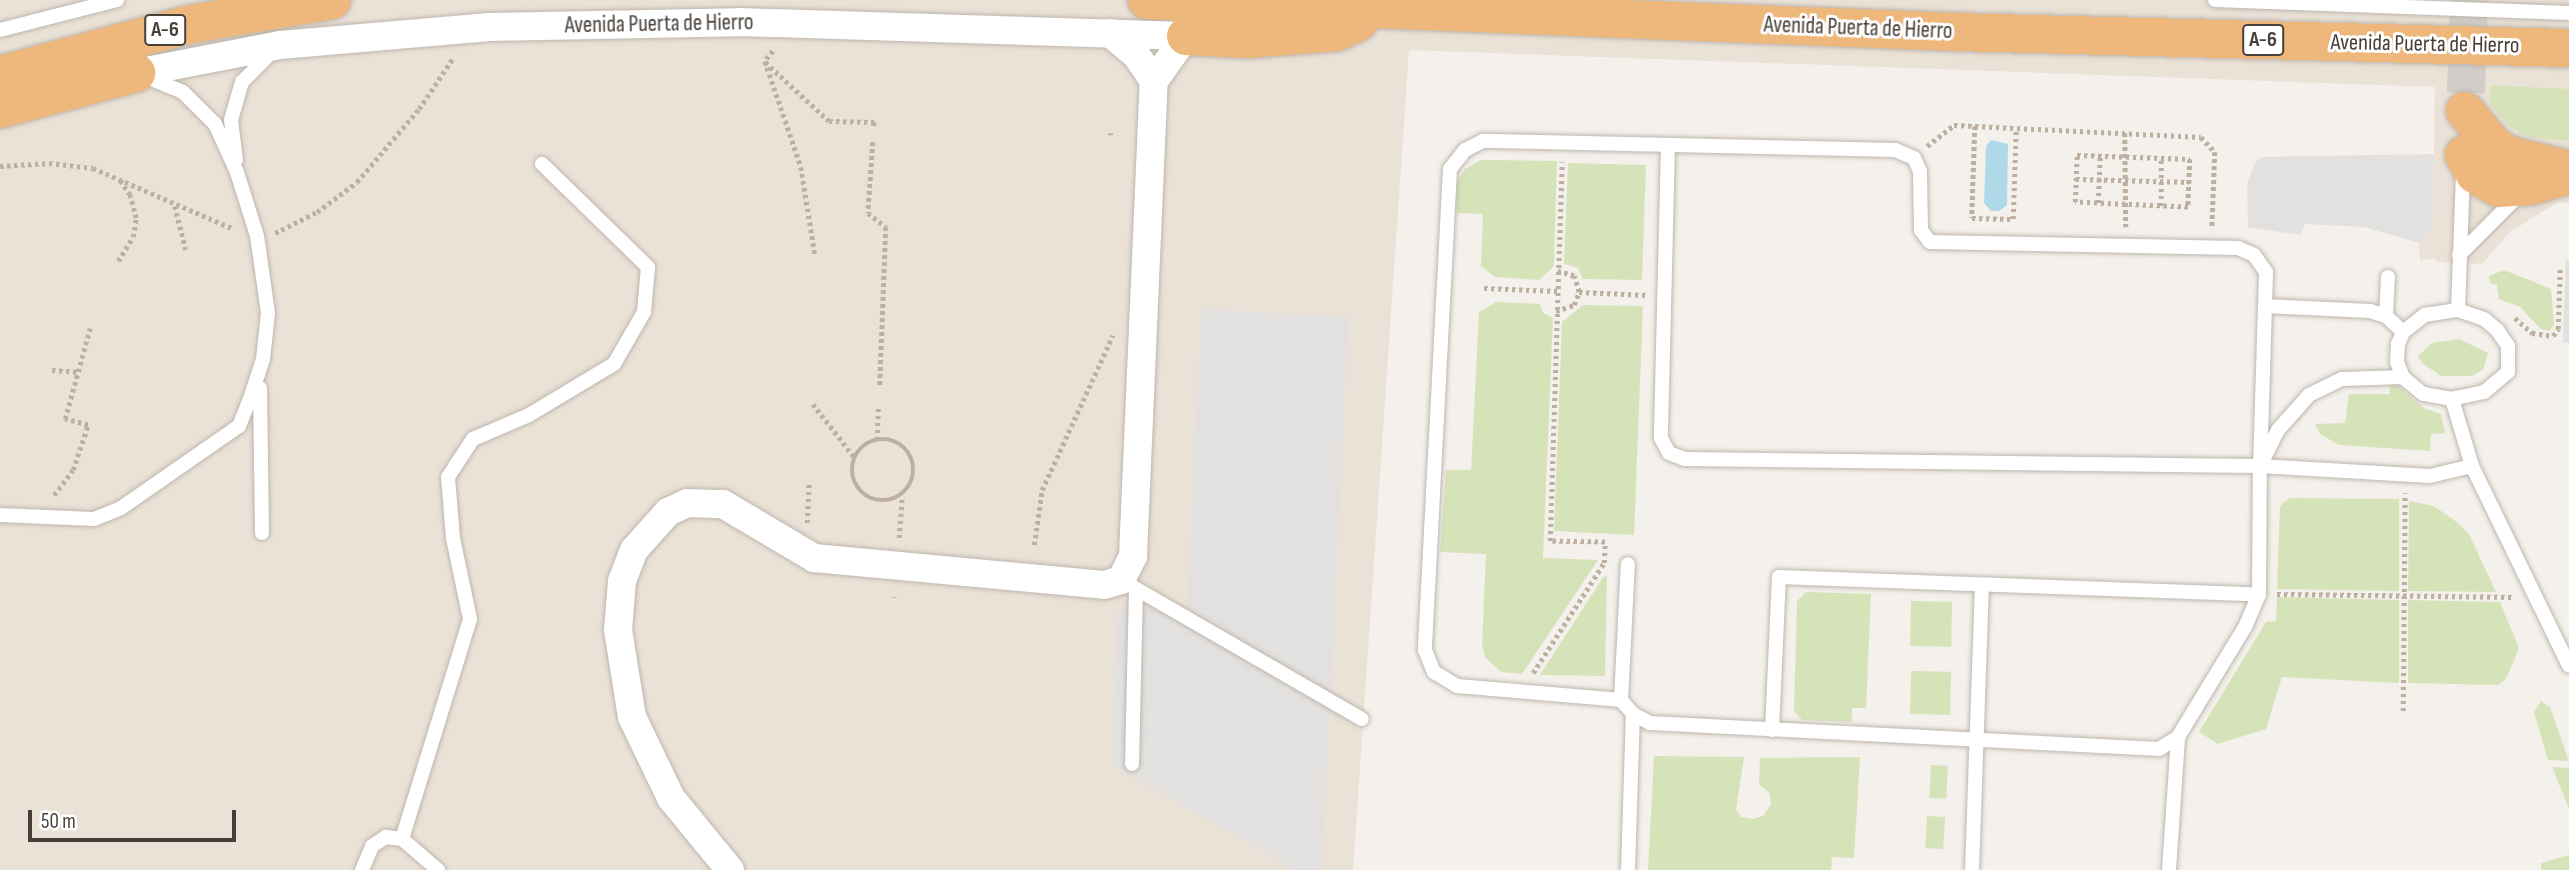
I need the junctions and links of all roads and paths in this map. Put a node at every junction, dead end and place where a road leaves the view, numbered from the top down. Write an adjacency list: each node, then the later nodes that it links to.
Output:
1 (117, 0): 7 (lane)
2 (332, 0): 16 (highway, A-6)
3 (1147, 0): 5 (highway, Avenida Puerta de Hierro / A-6)
4 (2215, 0): 6 (lane)
5 (1382, 11): 9 (highway); 11 (highway, Avenida Puerta de Hierro / A-6)
6 (2569, 13)
7 (0, 30)
8 (1110, 33): 9 (street, Avenida Puerta de Hierro); 10 (street, Avenida Puerta de Hierro); 17 (street)
9 (1186, 36): 17 (street)
10 (280, 45): 15 (street, Avenida Puerta de Hierro); 35 (lane)
11 (2569, 48)
12 (773, 51): 14 (path)
13 (458, 52): 49 (path)
14 (765, 61): 20 (path); 53 (path)
15 (136, 73): 18 (highway); 35 (lane)
16 (0, 75)
17 (1154, 80): 93 (street)
18 (0, 109)
19 (2465, 111): 27 (highway)
20 (874, 126)
21 (1975, 126): 22 (path); 22 (path); 30 (path)
22 (2015, 128): 23 (path)
23 (2125, 133): 29 (path); 51 (path)
24 (873, 142): 75 (path)
25 (1563, 143): 26 (lane); 57 (path); 99 (lane)
26 (1668, 145): 30 (lane); 62 (lane)
27 (2508, 155): 34 (lane); 36 (highway)
28 (2100, 156): 29 (path); 38 (path); 39 (path)
29 (2126, 157): 31 (path); 40 (path)
30 (1914, 158): 50 (lane)
31 (2161, 158): 41 (path); 42 (path)
32 (542, 164): 108 (lane)
33 (0, 166): 37 (path)
34 (2467, 171): 43 (highway); 54 (lane)
35 (237, 172): 71 (lane)
36 (2569, 172): 43 (highway)
37 (118, 178): 46 (path); 55 (path)
38 (2076, 179): 39 (path); 44 (path)
39 (2099, 180): 40 (path); 44 (path)
40 (2126, 180): 41 (path); 45 (path)
41 (2161, 181): 42 (path); 47 (path)
42 (2189, 183): 47 (path)
43 (2530, 186): 54 (lane)
44 (2098, 203): 45 (path)
45 (2126, 204): 47 (path); 50 (path)
46 (175, 205): 48 (path); 52 (path)
47 (2161, 206)
48 (234, 229)
49 (273, 234)
50 (2126, 246): 51 (lane)
51 (2211, 248): 63 (lane)
52 (186, 250)
53 (815, 254)
54 (2459, 256): 64 (lane)
55 (118, 261)
56 (2560, 268): 66 (path)
57 (1558, 271): 60 (path); 61 (path)
58 (2388, 277): 67 (lane)
59 (1484, 288): 60 (path)
60 (1557, 291): 65 (path)
61 (1579, 292): 62 (path); 65 (path)
62 (1664, 296): 81 (lane)
63 (2265, 306): 67 (lane); 81 (lane)
64 (2458, 310): 70 (lane); 76 (lane)
65 (1556, 311): 99 (path)
66 (2506, 312)
67 (2386, 316): 70 (lane)
68 (90, 328): 73 (path)
69 (1116, 328): 91 (path)
70 (2403, 332): 74 (lane)
71 (263, 359): 87 (lane); 89 (lane)
72 (52, 370): 73 (path)
73 (79, 372): 86 (path)
74 (2403, 377): 76 (lane); 81 (lane)
75 (880, 386)
76 (2452, 399): 82 (lane)
77 (813, 404): 80 (path)
78 (878, 407): 79 (path)
79 (877, 440): 80 (path); 85 (path)
80 (855, 458): 85 (path)
81 (2260, 466): 83 (lane); 95 (lane)
82 (2472, 466): 83 (lane); 97 (lane)
83 (2405, 475): 96 (path)
84 (809, 482): 88 (path)
85 (902, 495): 90 (path)
86 (47, 499)
87 (0, 515)
88 (807, 532)
89 (262, 533)
90 (900, 534)
91 (1034, 545)
92 (1628, 564): 100 (lane)
93 (1128, 584): 103 (lane); 107 (lane); 111 (street)
94 (1982, 585): 95 (lane); 104 (lane); 106 (lane)
95 (2259, 595): 96 (path); 105 (lane)
96 (2404, 596): 97 (path); 101 (path)
97 (2538, 598): 98 (lane)
98 (2567, 658)
99 (1521, 692): 100 (lane)
100 (1621, 700): 102 (lane)
101 (2403, 711)
102 (1633, 714): 104 (lane); 112 (lane)
103 (1362, 719)
104 (1772, 730): 106 (lane)
105 (2178, 737): 106 (lane); 114 (lane)
106 (1976, 740): 113 (lane)
107 (1132, 764)
108 (402, 839): 109 (lane); 110 (lane)
109 (362, 870)
110 (438, 870)
111 (730, 870)
112 (1628, 870)
113 (1972, 870)
114 (2169, 870)

